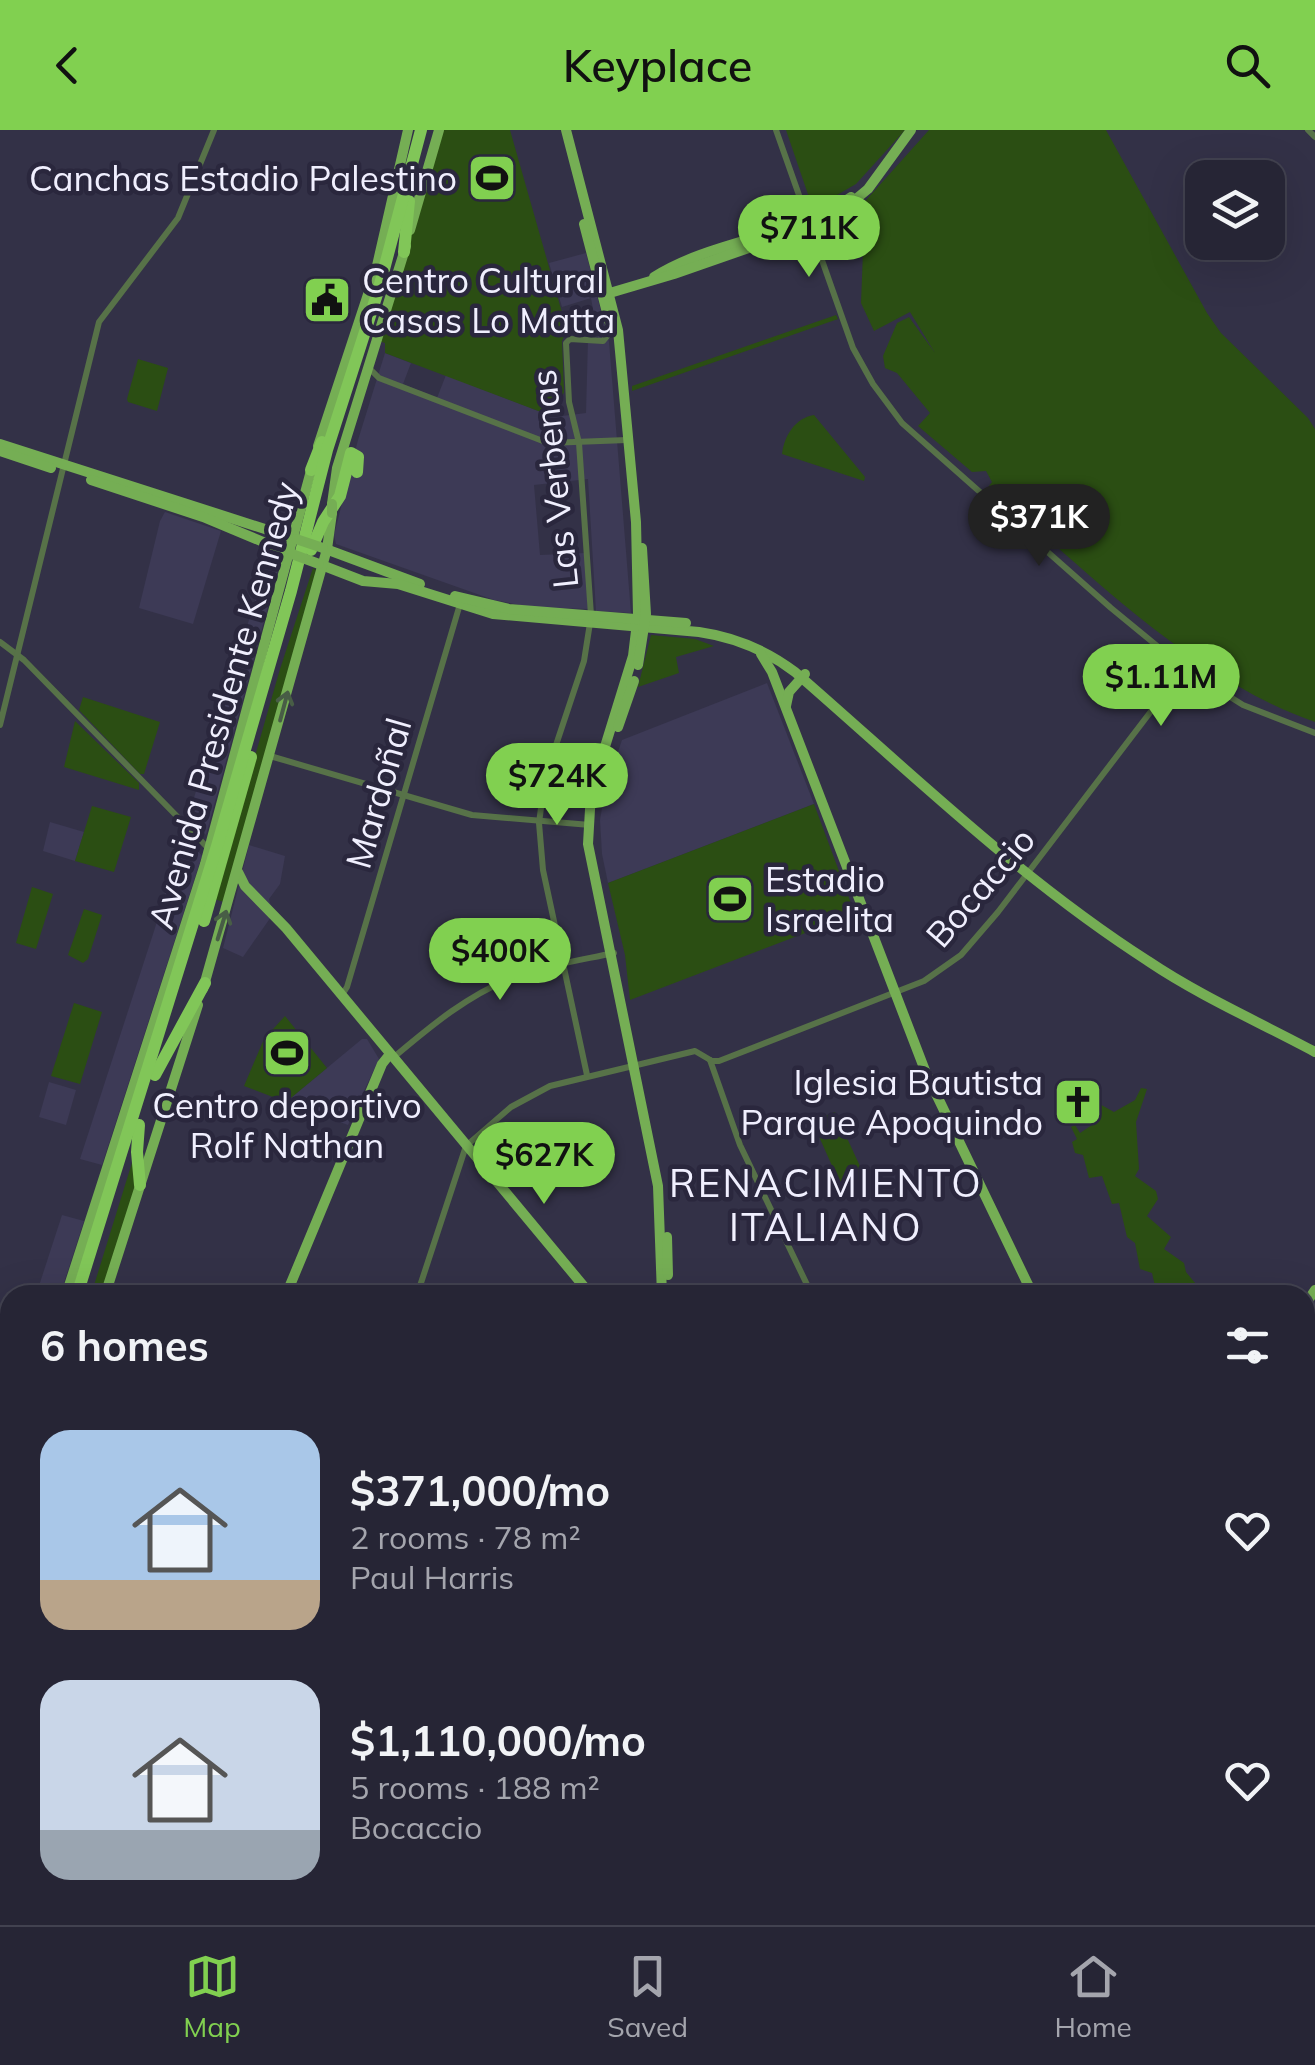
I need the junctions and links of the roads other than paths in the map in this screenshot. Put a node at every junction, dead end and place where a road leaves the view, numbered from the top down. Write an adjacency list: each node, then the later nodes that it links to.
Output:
1 (214, 130): 23 (street)
2 (408, 130): 24 (main road)
3 (421, 130): 17 (highway, Avenida Presidente Kennedy)
4 (429, 130): 11 (highway, Avenida Presidente Kennedy)
5 (439, 130): 13 (main road)
6 (562, 130): 14 (main road)
7 (776, 130): 12 (street)
8 (910, 130): 12 (main road)
9 (1308, 130): 10 (street)
10 (1315, 137)
11 (409, 201): 13 (highway); 27 (highway, Avenida Presidente Kennedy)
12 (809, 223): 14 (main road); 42 (street)
13 (404, 252): 18 (main road)
14 (606, 294): 15 (main road); 16 (main road)
15 (612, 330): 16 (main road); 20 (street, Las Verbenas)
16 (621, 363): 19 (main road)
17 (352, 371): 24 (highway); 45 (highway, Avenida Presidente Kennedy)
18 (373, 373): 20 (street); 27 (main road)
19 (629, 440): 20 (street); 38 (main road)
20 (578, 443): 37 (street, Las Verbenas)
21 (0, 444): 23 (main road)
22 (0, 452): 23 (main road)
23 (63, 468): 26 (main road); 28 (main road); 41 (street)
24 (311, 470): 26 (main road)
25 (356, 472): 27 (highway)
26 (296, 534): 27 (main road, bridge); 29 (main road)
27 (323, 546): 30 (main road); 32 (main road); 69 (highway, Avenida Presidente Kennedy)
28 (275, 548): 29 (main road); 31 (main road)
29 (291, 554): 30 (main road, bridge); 31 (main road)
30 (321, 565): 33 (main road); 50 (main road, one-way to 30)
31 (285, 570): 36 (main road)
32 (389, 572): 33 (main road); 35 (main road)
33 (378, 583): 34 (main road)
34 (460, 604): 35 (main road); 51 (street, Mardoñal)
35 (535, 615): 37 (main road)
36 (272, 617): 45 (highway); 54 (main road)
37 (591, 618): 38 (main road); 52 (street, Las Verbenas)
38 (642, 622): 40 (main road); 43 (main road); 53 (main road)
39 (0, 642): 41 (street)
40 (753, 647): 43 (main road); 44 (main road)
41 (18, 654): 48 (street); 54 (street)
42 (1184, 668): 49 (street); 56 (street, Bocaccio)
43 (803, 676): 46 (main road); 56 (main road)
44 (776, 684): 46 (main road); 47 (main road)
45 (262, 685): 58 (highway, Avenida Presidente Kennedy)
46 (791, 690): 47 (main road)
47 (786, 712): 62 (main road)
48 (0, 725)
49 (1315, 733)
50 (270, 756): 51 (street); 57 (main road)
51 (404, 795): 52 (street); 63 (street, Mardoñal)
52 (539, 822): 53 (street); 60 (street, Las Verbenas)
53 (590, 825): 59 (main road)
54 (209, 849): 55 (main road)
55 (205, 864): 58 (highway); 70 (main road)
56 (1030, 870): 62 (street, Bocaccio); 64 (main road)
57 (239, 887): 61 (main road, one-way to 57); 63 (main road)
58 (192, 930): 69 (highway, Avenida Presidente Kennedy)
59 (612, 953): 60 (street); 67 (main road)
60 (563, 964): 65 (street); 68 (street, Las Verbenas)
61 (205, 983): 69 (highway); 73 (main road)
62 (895, 994): 66 (street, Bocaccio); 83 (main road)
63 (342, 996): 65 (main road)
64 (1315, 1048)
65 (392, 1056): 72 (main road); 78 (main road)
66 (710, 1060): 67 (street, Bocaccio); 82 (street)
67 (636, 1065): 68 (street, Bocaccio); 81 (main road)
68 (587, 1075): 72 (street, Bocaccio)
69 (150, 1078): 70 (highway); 71 (highway, Avenida Presidente Kennedy); 75 (highway, Avenida Presidente Kennedy)
70 (122, 1122): 74 (main road)
71 (139, 1125): 73 (highway); 76 (highway, Avenida Presidente Kennedy)
72 (466, 1146): 79 (street); 80 (main road)
73 (140, 1185): 77 (main road)
74 (69, 1285)
75 (80, 1285)
76 (89, 1285)
77 (108, 1285)
78 (290, 1285)
79 (420, 1285)
80 (583, 1285)
81 (665, 1285)
82 (807, 1285)
83 (1028, 1285)

